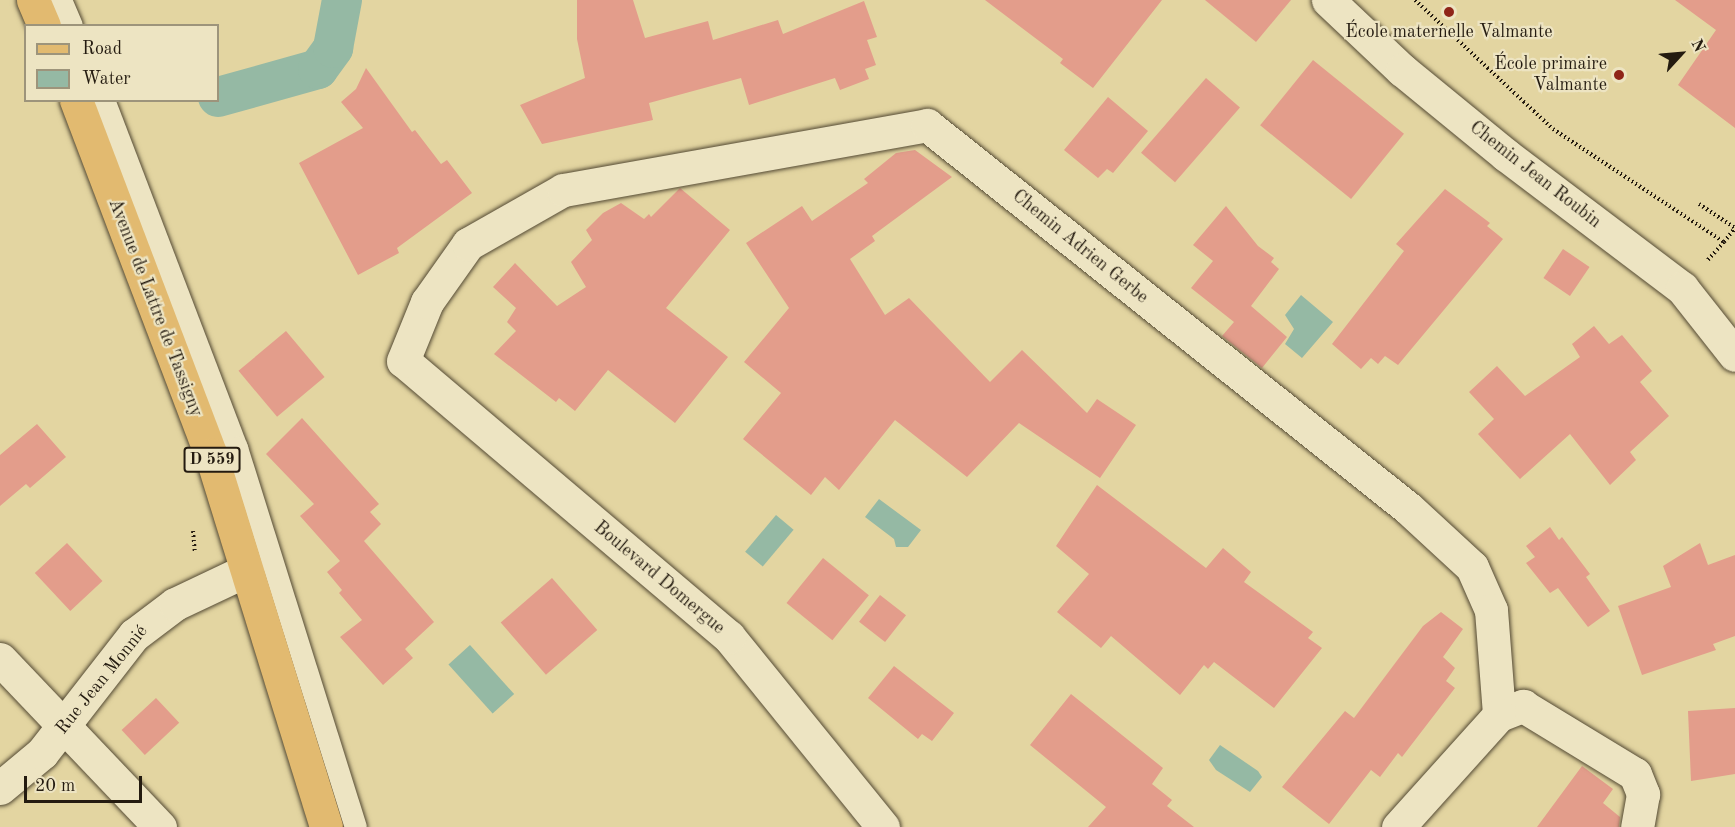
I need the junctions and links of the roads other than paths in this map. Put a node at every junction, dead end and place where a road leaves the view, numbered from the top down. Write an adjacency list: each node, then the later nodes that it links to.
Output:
1 (33, 0): 4 (main road)
2 (61, 0): 5 (lane)
3 (1328, 0): 8 (street, Chemin Jean Roubin)
4 (43, 24)
5 (71, 24)
6 (77, 102): 10 (main road, Avenue de Lattre de Tassigny / D 559)
7 (105, 102): 17 (lane)
8 (1735, 355)
9 (403, 361): 12 (street, Chemin Adrien Gerbe); 18 (street, Boulevard Domergue)
10 (247, 570): 13 (street, Rue Jean Monnié); 16 (main road, Avenue de Lattre de Tassigny / D 559)
11 (0, 659): 13 (street)
12 (1499, 715): 19 (street); 20 (street)
13 (63, 728): 14 (street, Rue Jean Monnié); 15 (street)
14 (0, 788)
15 (160, 827)
16 (326, 827)
17 (356, 827)
18 (883, 827)
19 (1398, 827)
20 (1637, 827)

